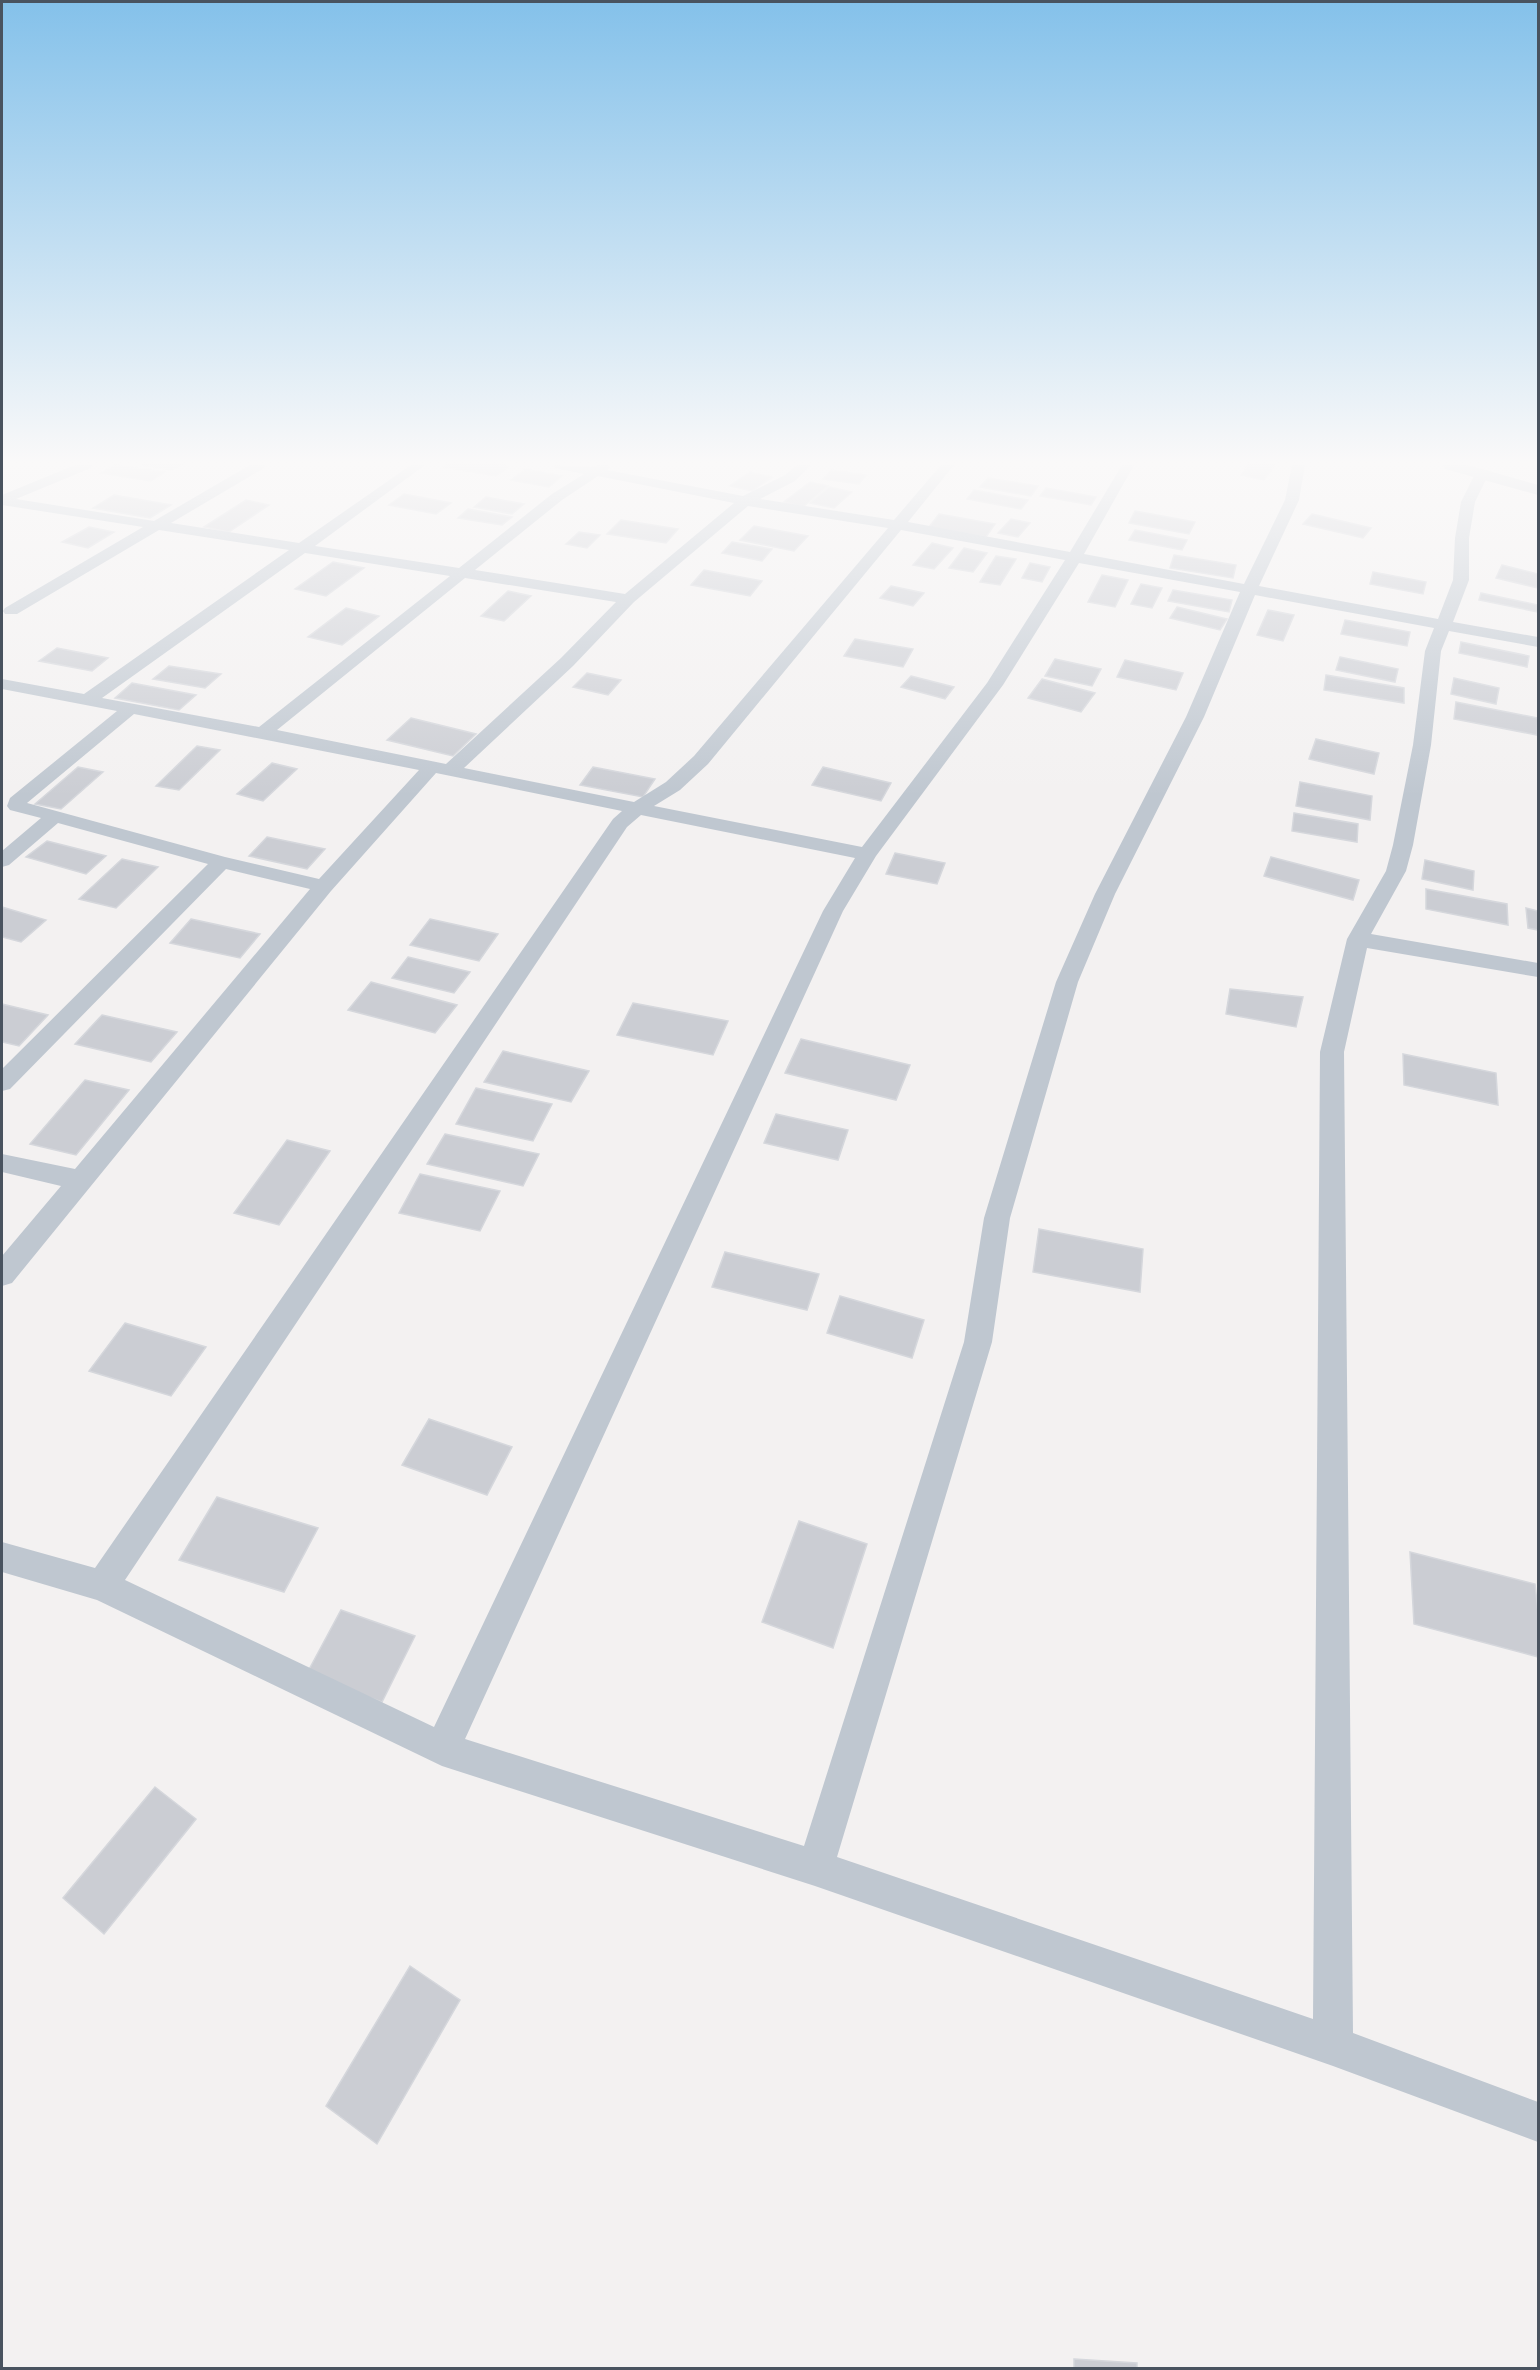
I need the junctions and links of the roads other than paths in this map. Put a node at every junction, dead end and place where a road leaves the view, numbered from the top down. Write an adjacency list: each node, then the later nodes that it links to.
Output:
1 (72, 576): 13 (street)
2 (262, 576): 17 (street)
3 (459, 576): 19 (street)
4 (472, 576): 12 (street)
5 (656, 576): 12 (street)
6 (856, 576): 21 (street)
7 (1063, 576): 23 (street)
8 (1173, 576): 11 (street)
9 (1256, 576): 11 (street)
10 (1461, 576): 14 (street)
11 (1249, 590): 14 (street); 36 (street)
12 (628, 599): 20 (street)
13 (11, 611)
14 (1444, 624): 15 (street); 27 (street)
15 (1539, 642)
16 (2, 684): 17 (street)
17 (87, 700): 18 (street)
18 (131, 708): 19 (street); 22 (street)
19 (263, 733): 20 (street)
20 (442, 768): 21 (street); 26 (street)
21 (637, 808): 23 (street); 34 (street)
22 (53, 818): 24 (street); 25 (street)
23 (867, 854): 35 (street)
24 (2, 861)
25 (222, 862): 26 (street); 29 (street)
26 (324, 886): 31 (street)
27 (1358, 939): 28 (street); 37 (street)
28 (1539, 970)
29 (2, 1083)
30 (2, 1163): 31 (street)
31 (79, 1180): 32 (street)
32 (2, 1275)
33 (2, 1557): 34 (street)
34 (102, 1586): 35 (street)
35 (442, 1749): 36 (street)
36 (815, 1868): 37 (street)
37 (1333, 2046): 38 (street)
38 (1539, 2122)

